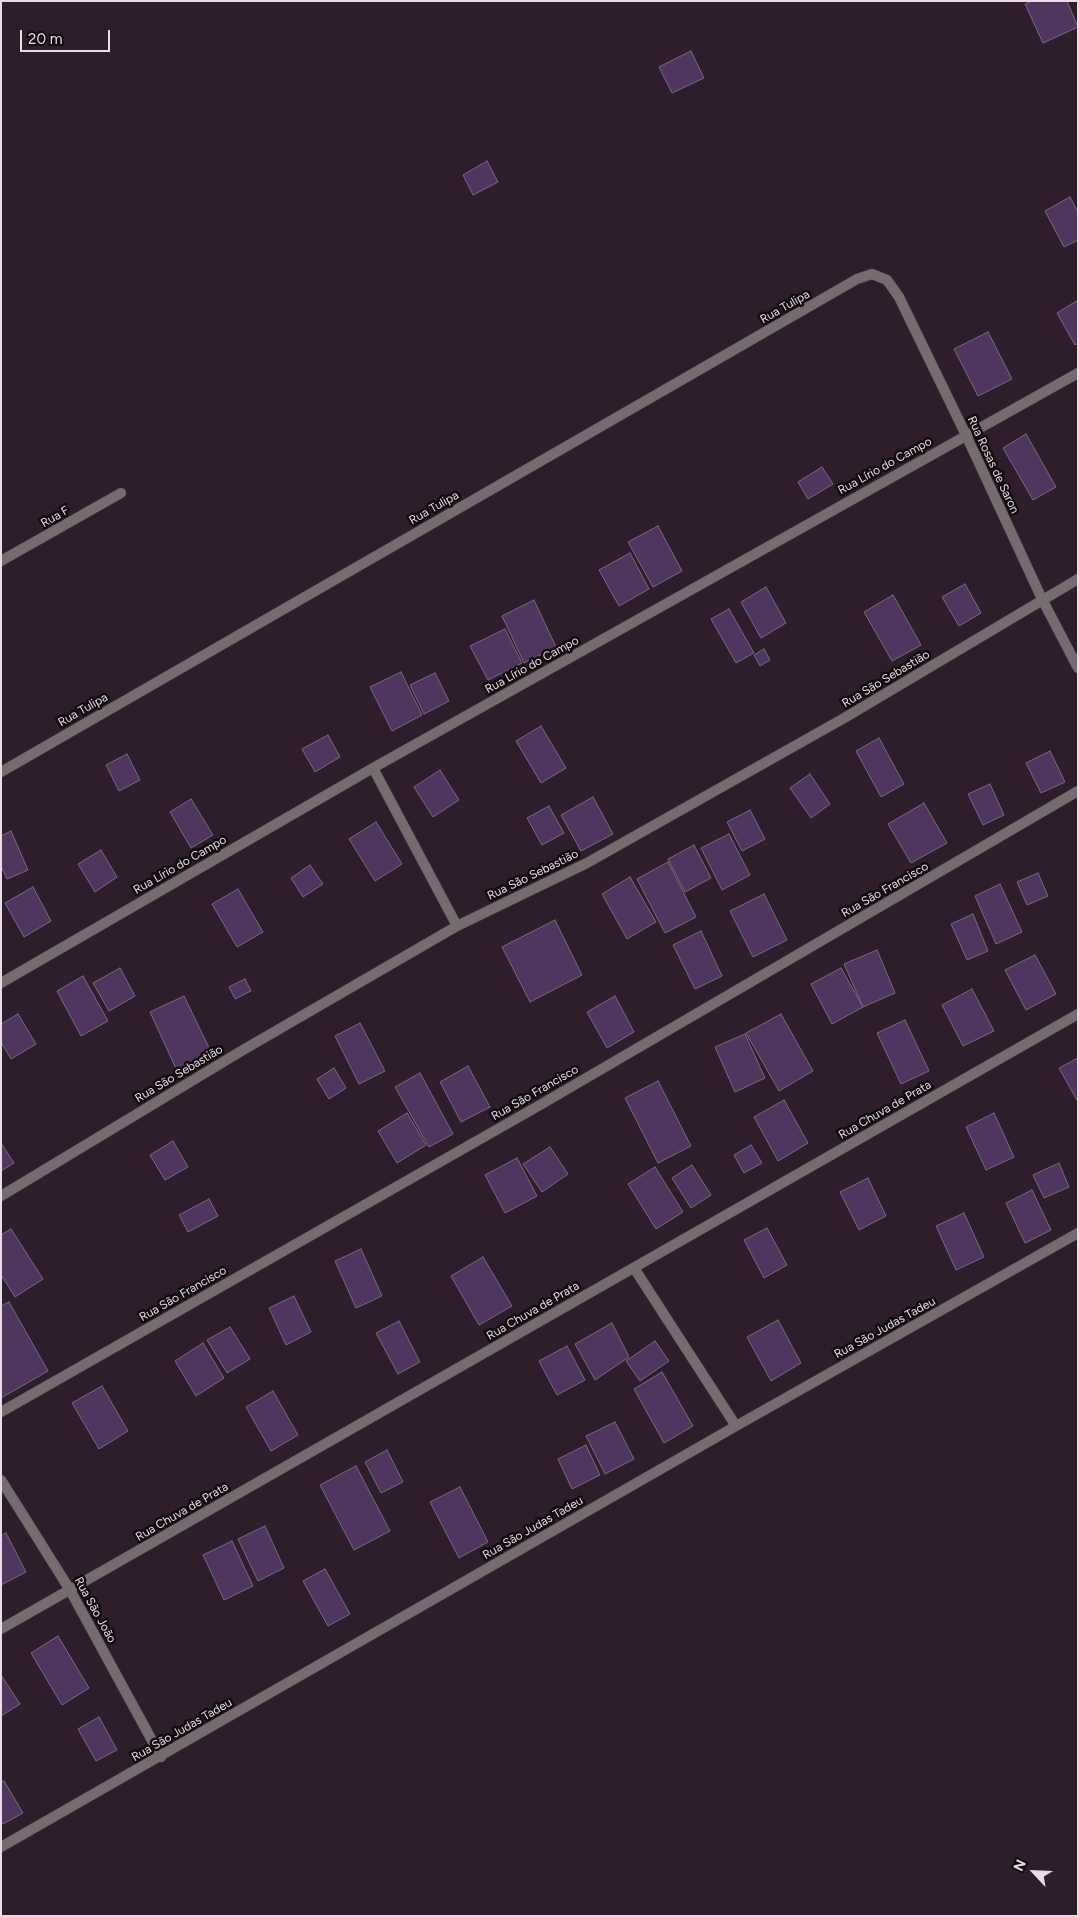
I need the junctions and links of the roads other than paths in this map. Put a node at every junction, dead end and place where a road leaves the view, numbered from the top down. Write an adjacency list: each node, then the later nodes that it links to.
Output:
1 (881, 277): 3 (street, Rua Rosas de Saron); 10 (street, Rua Tulipa)
2 (1078, 373): 3 (street, Rua Lírio do Campo)
3 (966, 435): 7 (street, Rua Rosas de Saron); 9 (street, Rua Lírio do Campo)
4 (121, 494): 5 (street, Rua F)
5 (1, 562)
6 (1078, 579): 7 (street, Rua São Sebastião)
7 (1042, 599): 8 (street, Rua Rosas de Saron); 12 (street, Rua São Sebastião)
8 (1078, 668)
9 (373, 768): 12 (street); 13 (street, Rua Lírio do Campo)
10 (1, 772)
11 (1078, 791): 18 (street, Rua São Francisco)
12 (457, 926): 15 (street, Rua São Sebastião)
13 (1, 983)
14 (1078, 1014): 17 (street, Rua Chuva de Prata)
15 (1, 1196)
16 (1078, 1233): 19 (street, Rua São Judas Tadeu)
17 (634, 1268): 19 (street); 21 (street, Rua Chuva de Prata)
18 (1, 1412)
19 (736, 1426): 23 (street, Rua São Judas Tadeu)
20 (1, 1480): 21 (street, Rua São João)
21 (70, 1590): 22 (street, Rua Chuva de Prata); 23 (street, Rua São João)
22 (1, 1629)
23 (161, 1756): 24 (street, Rua São Judas Tadeu)
24 (1, 1847)

